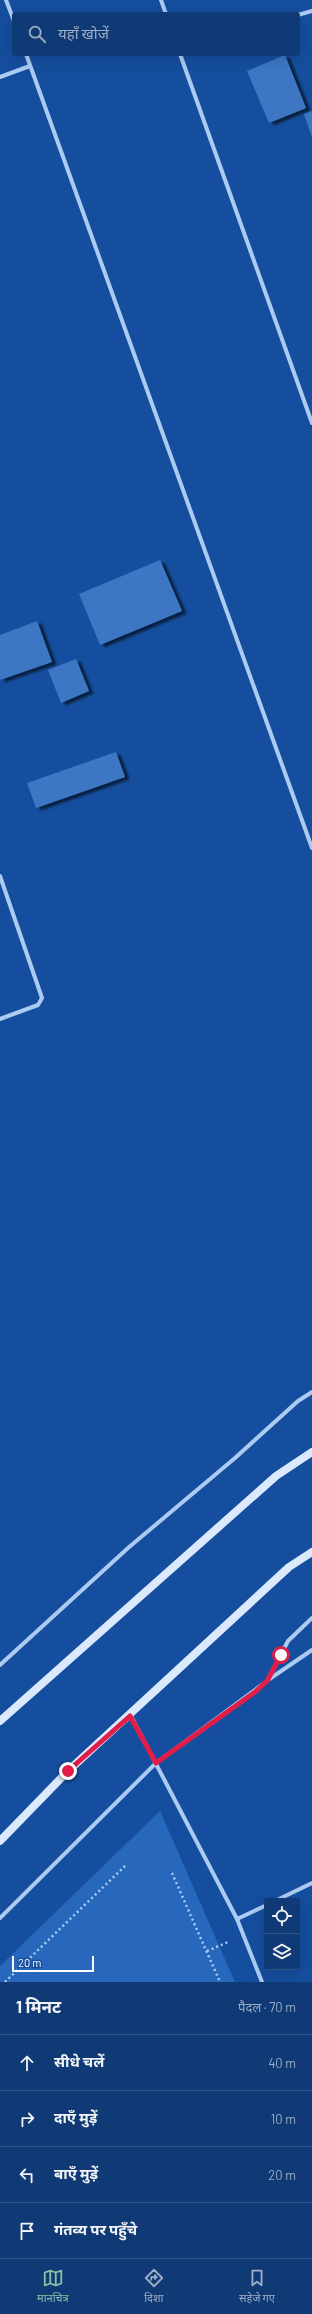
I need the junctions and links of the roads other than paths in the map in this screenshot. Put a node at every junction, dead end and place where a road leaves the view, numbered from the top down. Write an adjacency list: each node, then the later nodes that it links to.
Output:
1 (6, 0): 6 (street)
2 (161, 0): 4 (street)
3 (312, 11): 5 (street)
4 (165, 12)
5 (300, 14)
6 (12, 16)
7 (27, 56): 9 (street)
8 (183, 56): 11 (street)
9 (30, 66): 10 (street); 12 (street)
10 (0, 77)
11 (312, 423)
12 (312, 848)
13 (0, 876): 14 (street)
14 (0, 1019)
15 (312, 1392): 20 (street)
16 (312, 1452): 23 (street)
17 (312, 1552): 22 (street)
18 (312, 1618): 21 (street)
19 (312, 1650): 21 (street)
20 (0, 1665)
21 (267, 1681): 24 (street)
22 (130, 1716): 24 (street); 25 (street)
23 (0, 1721)
24 (156, 1763): 29 (street); 30 (street)
25 (0, 1841)
26 (312, 1883): 27 (street)
27 (281, 1898)
28 (264, 1906): 30 (street)
29 (0, 1918)
30 (237, 1919): 31 (street)
31 (262, 1982)

